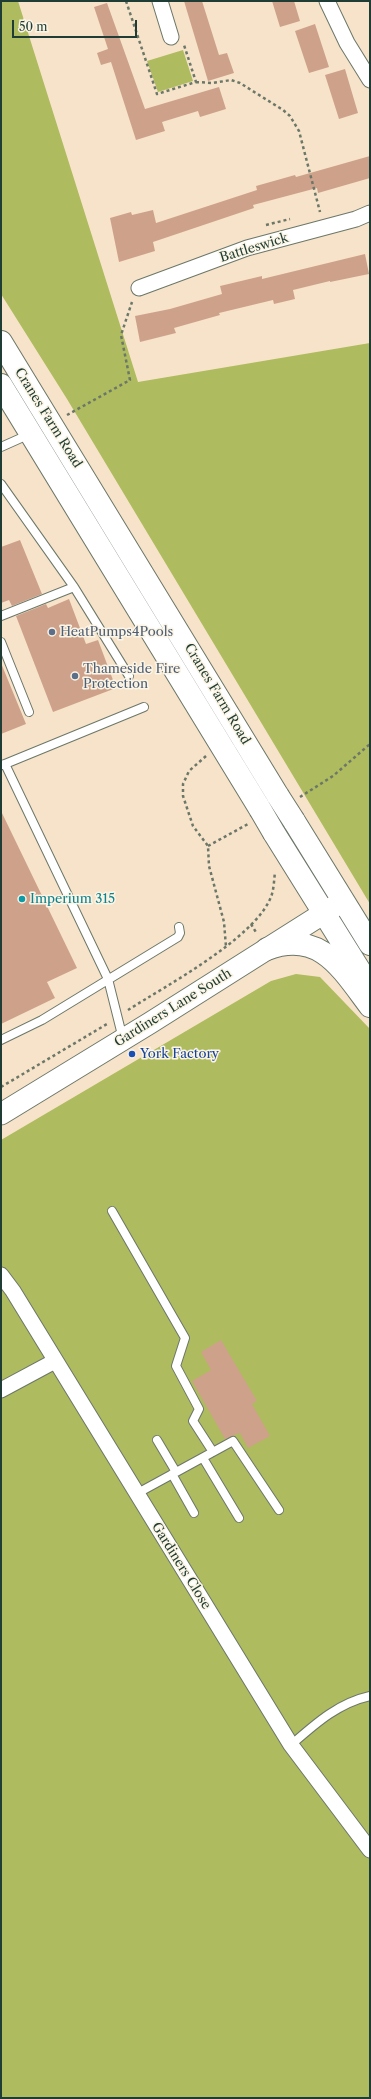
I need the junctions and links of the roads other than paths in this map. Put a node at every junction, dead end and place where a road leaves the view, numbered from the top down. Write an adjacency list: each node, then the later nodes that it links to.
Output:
1 (160, 1): 3 (street)
2 (327, 1): 4 (street)
3 (176, 37)
4 (370, 80)
5 (370, 213): 6 (street, Battleswick)
6 (137, 292)
7 (1, 342): 19 (main road, Cranes Farm Road, bridge)
8 (1, 385): 9 (main road, Cranes Farm Road)
9 (31, 434): 10 (lane); 20 (main road, Cranes Farm Road, bridge)
10 (1, 447)
11 (1, 484): 12 (lane)
12 (74, 587): 13 (lane); 15 (lane)
13 (1, 616)
14 (1, 642): 17 (lane)
15 (130, 676)
16 (144, 707): 18 (lane)
17 (29, 712)
18 (3, 765): 24 (lane)
19 (343, 900): 20 (street, Gardiners Lane South); 22 (main road, Cranes Farm Road)
20 (323, 913): 23 (street, Gardiners Lane South); 25 (main road, Cranes Farm Road)
21 (179, 927): 24 (lane)
22 (370, 944)
23 (267, 949): 26 (main road); 28 (street, Gardiners Lane South)
24 (108, 979): 27 (lane); 28 (lane)
25 (370, 988)
26 (370, 1006)
27 (1, 1040)
28 (123, 1040): 29 (street, Gardiners Lane South)
29 (1, 1114)
30 (112, 1211): 35 (lane)
31 (1, 1275): 32 (street, Gardiners Close)
32 (55, 1361): 33 (street); 38 (street, Gardiners Close)
33 (1, 1390)
34 (158, 1440): 37 (lane)
35 (213, 1452): 36 (lane); 39 (lane)
36 (203, 1458): 37 (lane); 41 (lane)
37 (174, 1473): 38 (lane); 40 (lane)
38 (136, 1494): 43 (street, Gardiners Close)
39 (279, 1510)
40 (194, 1513)
41 (239, 1518)
42 (370, 1696): 43 (lane)
43 (290, 1745): 44 (street, Gardiners Close)
44 (370, 1850)

